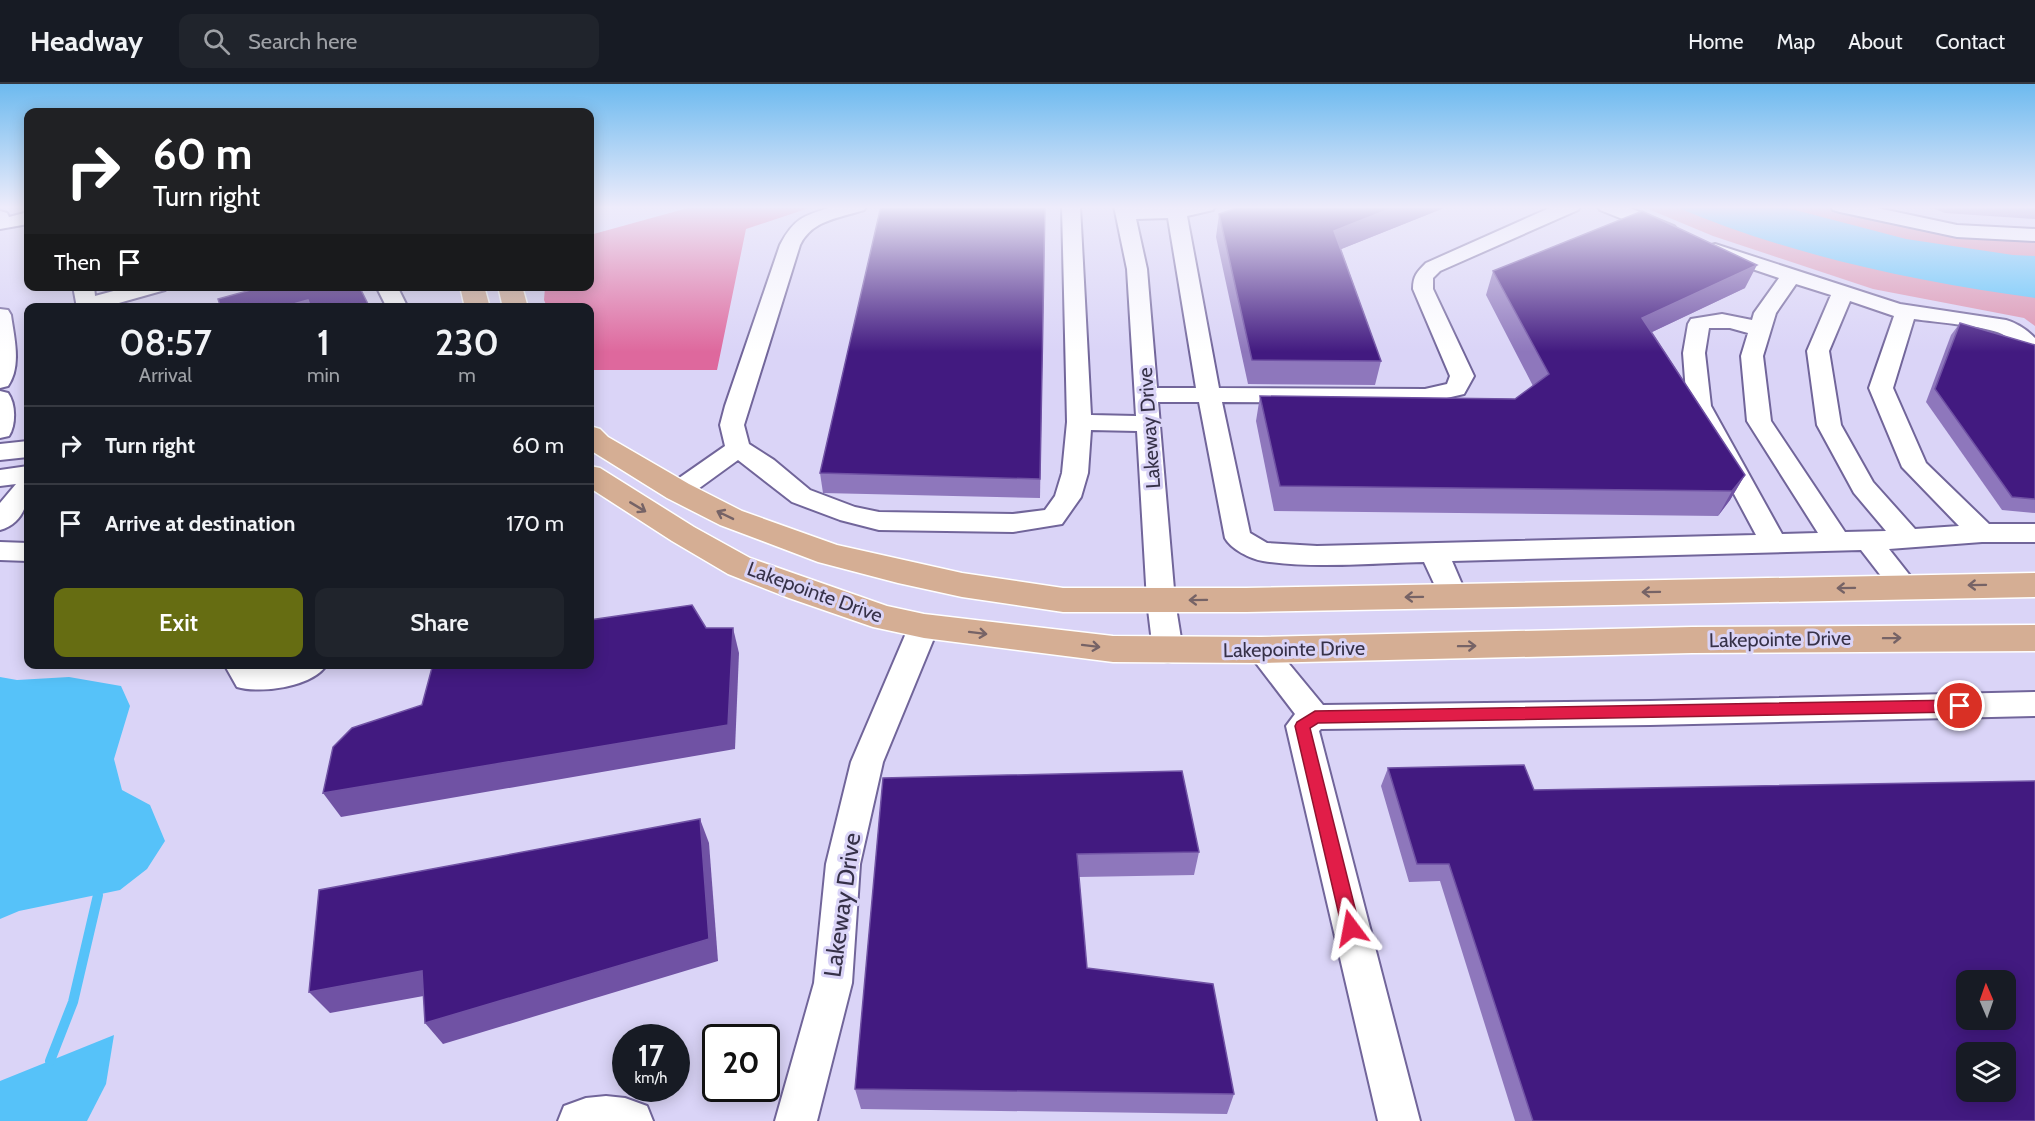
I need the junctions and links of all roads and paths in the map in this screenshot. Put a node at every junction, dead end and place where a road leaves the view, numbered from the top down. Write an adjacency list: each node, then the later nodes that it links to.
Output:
1 (787, 254): 21 (street)
2 (1073, 254): 18 (street)
3 (1134, 254): 16 (street, Lakeway Drive)
4 (1184, 254): 17 (street)
5 (1462, 254): 17 (street)
6 (1732, 254): 7 (street)
7 (1791, 275): 9 (street); 13 (street)
8 (139, 291): 10 (street)
9 (1843, 292): 11 (street); 32 (street)
10 (94, 303)
11 (1906, 311): 14 (street); 30 (street)
12 (0, 315): 15 (street)
13 (1760, 329): 34 (street); 35 (street)
14 (2035, 351)
15 (0, 381)
16 (1147, 395): 17 (street); 19 (street, Lakeway Drive)
17 (1209, 395): 38 (street)
18 (1079, 422): 19 (street); 21 (street)
19 (1149, 424): 43 (street, Lakeway Drive)
20 (594, 439): 28 (main road, Lakepointe Drive)
21 (738, 448): 28 (street)
22 (24, 449): 23 (street)
23 (0, 452)
24 (24, 475): 25 (street)
25 (0, 478)
26 (594, 478): 44 (main road, Lakepointe Drive, one-way to 44)
27 (24, 491): 29 (street)
28 (678, 491): 43 (main road, Lakepointe Drive, one-way to 28)
29 (0, 521)
30 (1982, 533): 31 (street); 32 (street)
31 (2035, 533)
32 (1908, 538): 33 (street)
33 (1868, 541): 34 (street); 40 (street)
34 (1837, 542): 35 (street)
35 (1774, 543): 38 (street)
36 (0, 551): 37 (street)
37 (24, 552)
38 (1434, 552): 41 (street)
39 (2035, 585): 40 (main road, Lakepointe Drive, one-way to 40)
40 (1905, 587): 41 (main road, Lakepointe Drive, one-way to 41); 45 (main road)
41 (1453, 596): 42 (main road, Lakepointe Drive, one-way to 42)
42 (1246, 600): 43 (main road, Lakepointe Drive, one-way to 43); 47 (main road)
43 (1161, 601): 48 (street, Lakeway Drive)
44 (924, 626): 48 (main road, Lakepointe Drive, one-way to 48); 55 (street, Lakeway Drive)
45 (1945, 638): 46 (main road, Lakepointe Drive); 47 (main road, Lakepointe Drive, one-way to 45)
46 (2035, 638)
47 (1261, 650): 48 (main road, Lakepointe Drive); 52 (street)
48 (1168, 651)
49 (242, 669): 50 (street)
50 (301, 669)
51 (2035, 704): 52 (street)
52 (1315, 717): 56 (street)
53 (579, 1121): 54 (street)
54 (632, 1121)
55 (796, 1121)
56 (1399, 1121)

